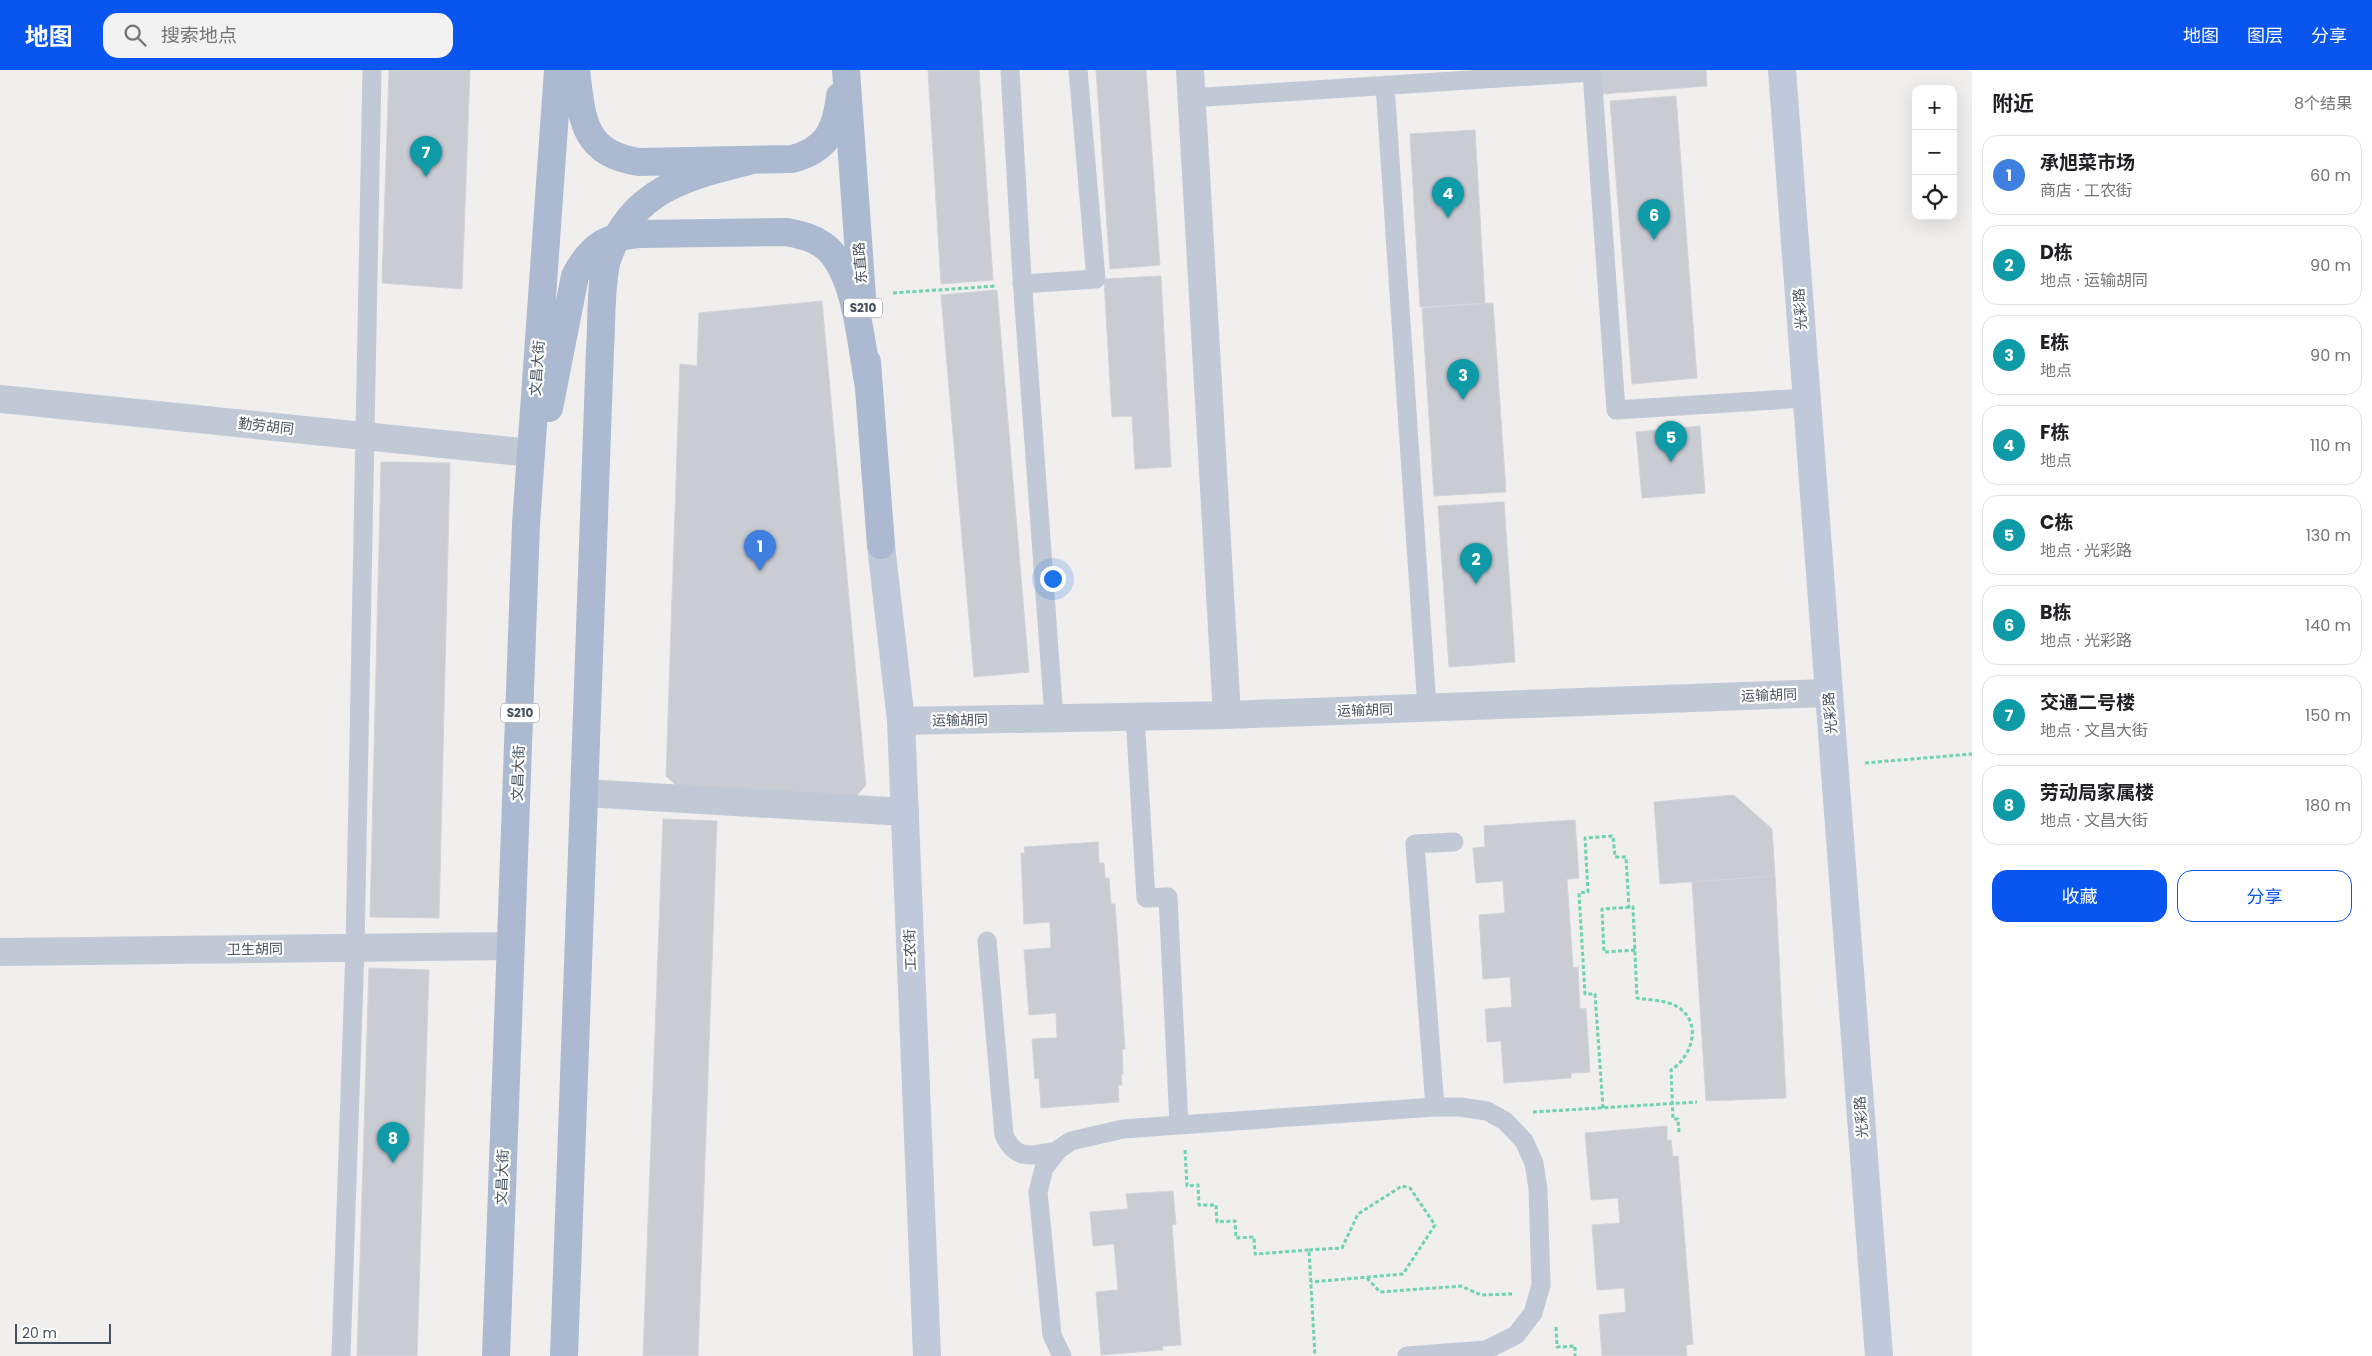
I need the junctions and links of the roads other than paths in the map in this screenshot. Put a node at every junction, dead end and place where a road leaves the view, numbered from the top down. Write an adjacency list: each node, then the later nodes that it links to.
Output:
1 (372, 70): 17 (lane)
2 (558, 70): 18 (main road, 文昌大街 / S210)
3 (576, 70): 11 (main road)
4 (845, 70): 11 (main road); 14 (main road, 东直路 / S210)
5 (1010, 70): 13 (lane)
6 (1078, 70): 13 (lane)
7 (1190, 70): 10 (street)
8 (1782, 70): 15 (street, 光彩路)
9 (1385, 85): 10 (lane); 15 (lane); 22 (lane)
10 (1191, 98): 23 (street)
11 (753, 160): 12 (main road)
12 (619, 235): 14 (main road); 19 (main road); 27 (main road)
13 (1022, 284): 25 (lane)
14 (868, 382): 20 (main road, 东直路 / S210)
15 (1806, 398): 21 (street, 光彩路)
16 (0, 399): 17 (street, 勤劳胡同)
17 (366, 436): 18 (street, 勤劳胡同); 32 (lane)
18 (531, 453): 19 (main road, 文昌大街 / S210)
19 (526, 524): 31 (main road, 文昌大街 / S210)
20 (881, 545): 26 (street, 工农街)
21 (1828, 693): 22 (street, 运输胡同); 43 (street, 光彩路)
22 (1427, 708): 23 (street, 运输胡同)
23 (1227, 715): 24 (street, 运输胡同)
24 (1135, 716): 25 (street, 运输胡同); 35 (lane)
25 (1054, 718): 26 (street, 运输胡同)
26 (901, 721): 28 (street, 工农街)
27 (584, 793): 28 (street); 39 (main road)
28 (905, 812): 40 (street, 工农街)
29 (1454, 842): 34 (lane)
30 (987, 941): 36 (lane)
31 (510, 946): 32 (street, 卫生胡同); 38 (main road, 文昌大街 / S210)
32 (354, 948): 33 (street, 卫生胡同); 37 (lane)
33 (0, 952)
34 (1435, 1107): 35 (lane); 42 (lane)
35 (1181, 1125): 36 (lane)
36 (1057, 1151): 41 (lane)
37 (341, 1356)
38 (496, 1356)
39 (564, 1356)
40 (927, 1356)
41 (1062, 1356)
42 (1407, 1356)
43 (1879, 1356)

